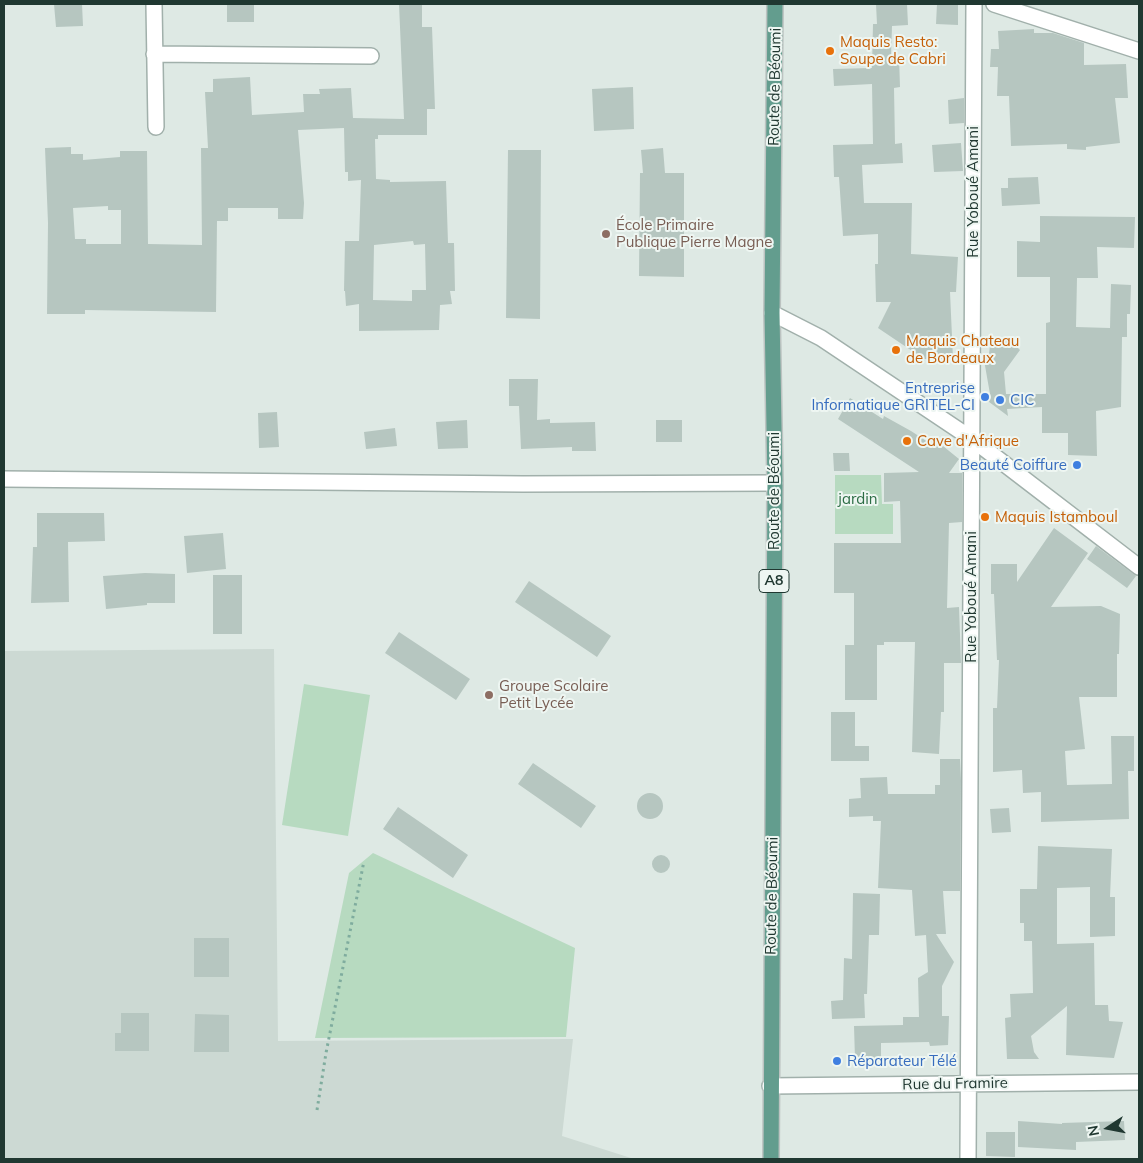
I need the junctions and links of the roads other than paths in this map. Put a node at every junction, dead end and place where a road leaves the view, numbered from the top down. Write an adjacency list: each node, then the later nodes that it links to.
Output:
1 (154, 4): 6 (street)
2 (776, 4): 9 (main road, Route de Béoumi / A8)
3 (974, 4): 10 (street, Rue Yoboué Amani)
4 (994, 4): 5 (street)
5 (1139, 51)
6 (154, 54): 7 (street); 8 (street)
7 (371, 56)
8 (156, 127)
9 (772, 314): 10 (street); 12 (main road, Route de Béoumi / A8)
10 (972, 439): 13 (street); 15 (street, Rue Yoboué Amani)
11 (4, 479): 12 (street)
12 (775, 483): 16 (main road, Route de Béoumi / A8)
13 (1139, 567)
14 (1139, 1082): 15 (street, Rue du Framire)
15 (967, 1084): 16 (street, Rue du Framire); 18 (street, Rue Yoboué Amani)
16 (770, 1086): 17 (main road, Route de Béoumi / A8)
17 (771, 1159)
18 (968, 1159)

